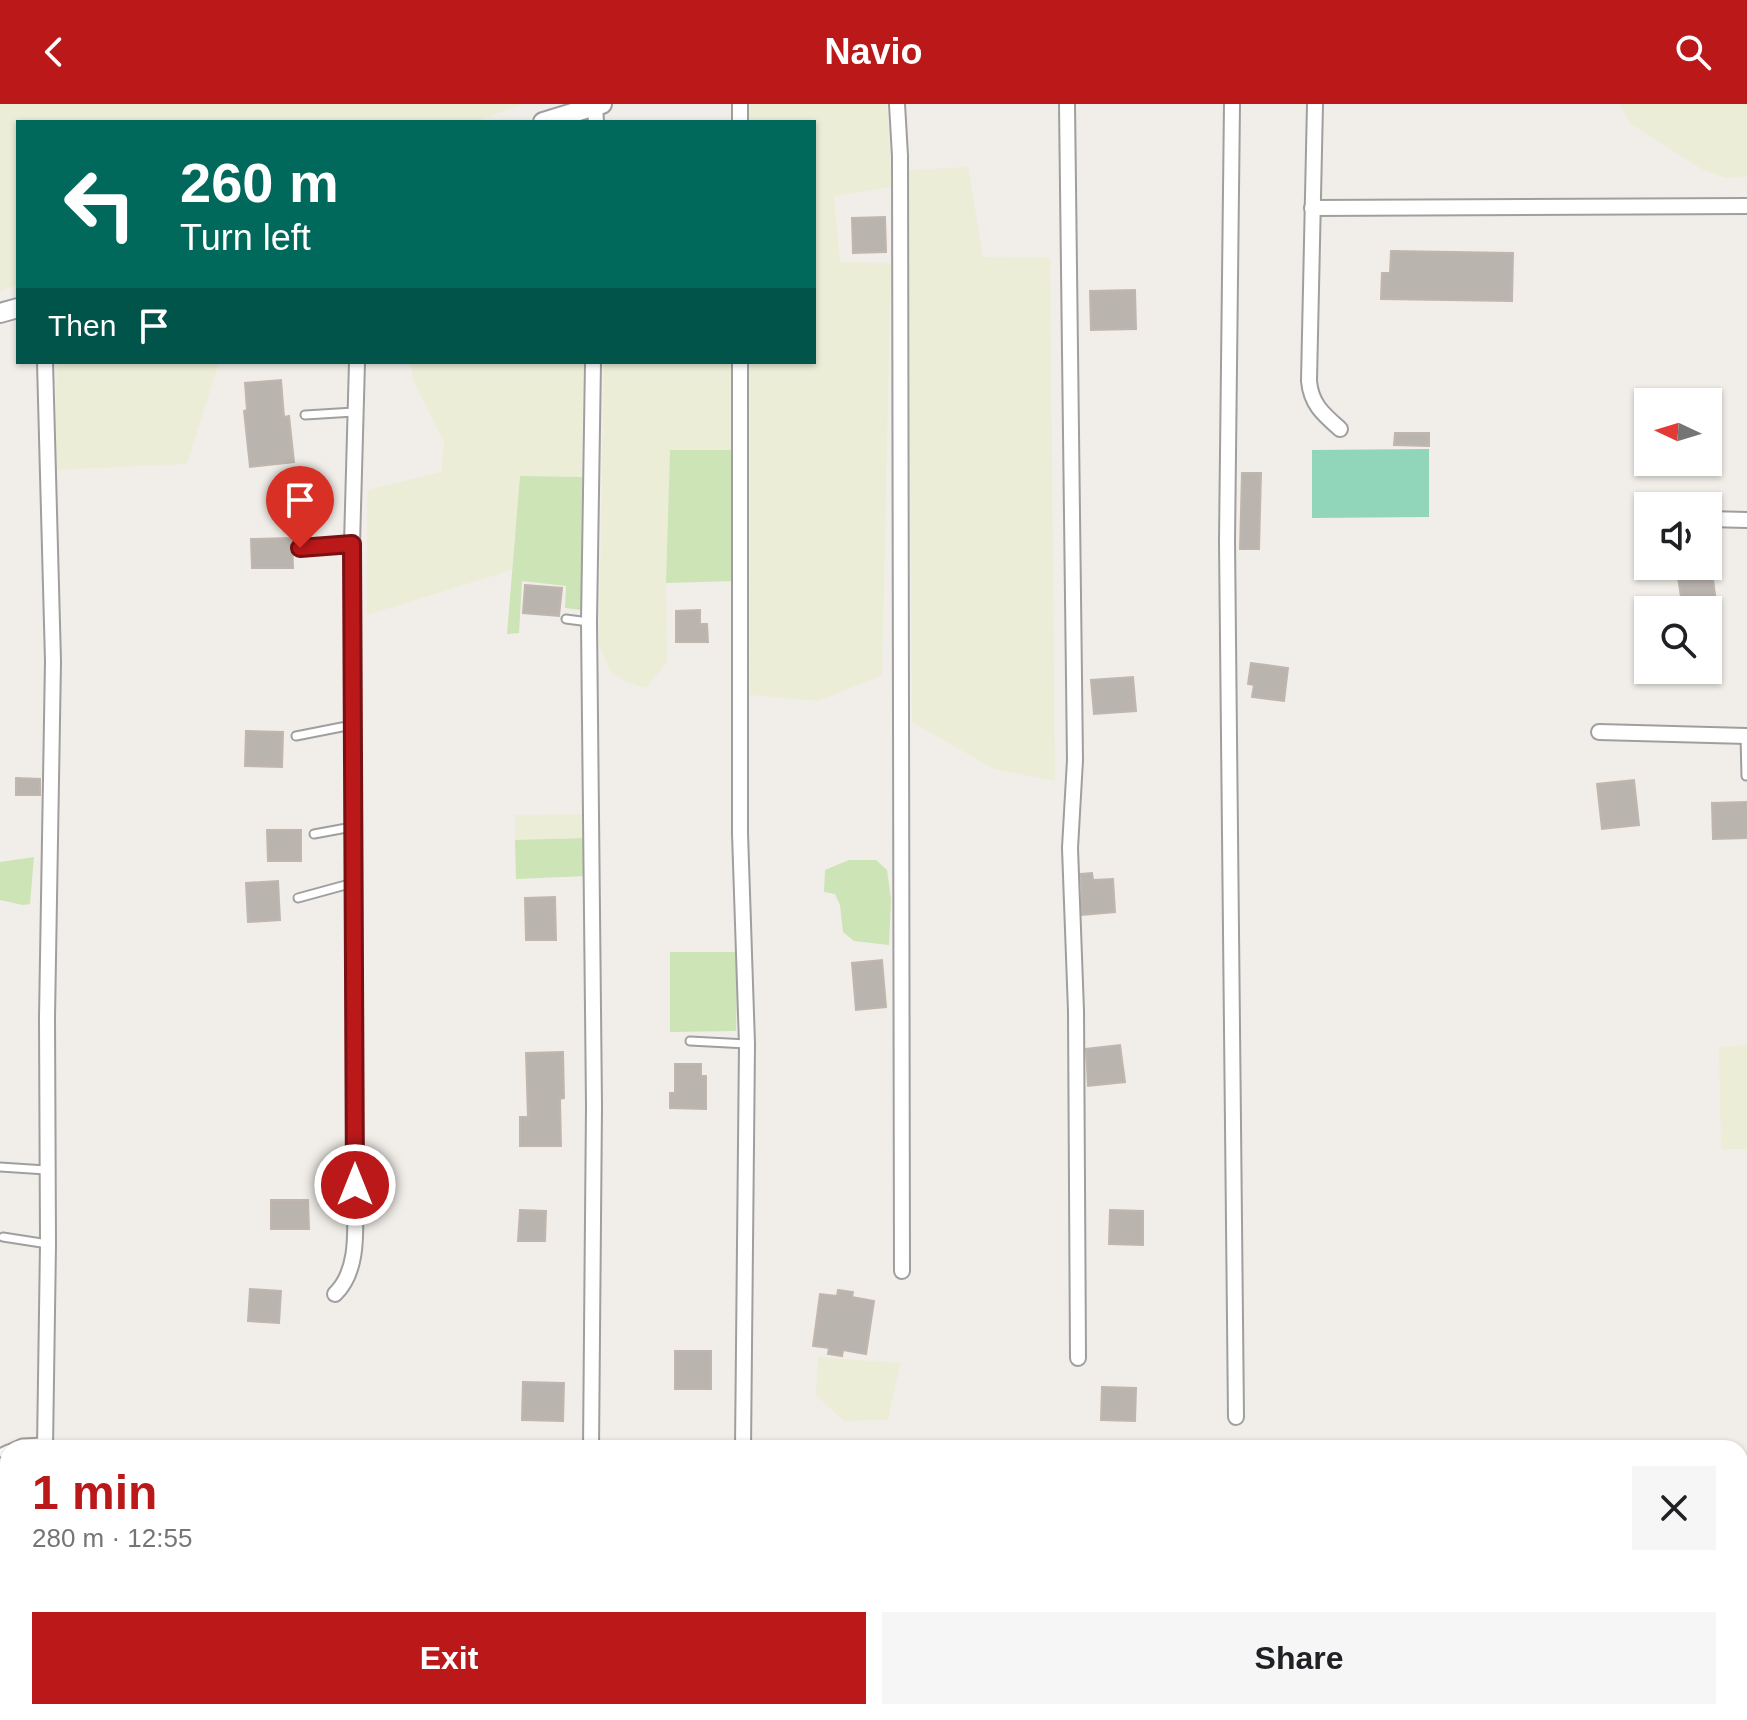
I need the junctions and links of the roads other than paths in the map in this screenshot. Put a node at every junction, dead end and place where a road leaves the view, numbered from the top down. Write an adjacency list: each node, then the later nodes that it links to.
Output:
1 (897, 104): 37 (street)
2 (1067, 104): 39 (street)
3 (1232, 104): 40 (street)
4 (1315, 104): 8 (street)
5 (598, 110): 6 (street)
6 (552, 120)
7 (1747, 206): 8 (street)
8 (1312, 208): 15 (street)
9 (45, 364): 34 (street)
10 (357, 364): 13 (street)
11 (593, 364): 21 (street)
12 (740, 364): 32 (street)
13 (354, 412): 14 (lane); 18 (street)
14 (305, 415)
15 (1340, 429)
16 (1722, 519): 17 (street)
17 (1747, 520)
18 (352, 544): 19 (lane); 22 (street)
19 (300, 548)
20 (566, 619): 21 (lane)
21 (589, 622): 42 (street)
22 (352, 725): 24 (lane); 27 (street)
23 (1599, 732): 25 (street)
24 (296, 736)
25 (1746, 736): 26 (lane)
26 (1746, 776)
27 (352, 827): 28 (lane); 29 (street)
28 (314, 834)
29 (353, 883): 30 (lane); 38 (street)
30 (298, 898)
31 (690, 1041): 32 (lane)
32 (747, 1044): 43 (street)
33 (0, 1167): 34 (lane)
34 (49, 1170): 36 (street)
35 (3, 1237): 36 (lane)
36 (48, 1244): 41 (street)
37 (902, 1271)
38 (335, 1294)
39 (1078, 1358)
40 (1236, 1417)
41 (45, 1440)
42 (591, 1440)
43 (743, 1440)

